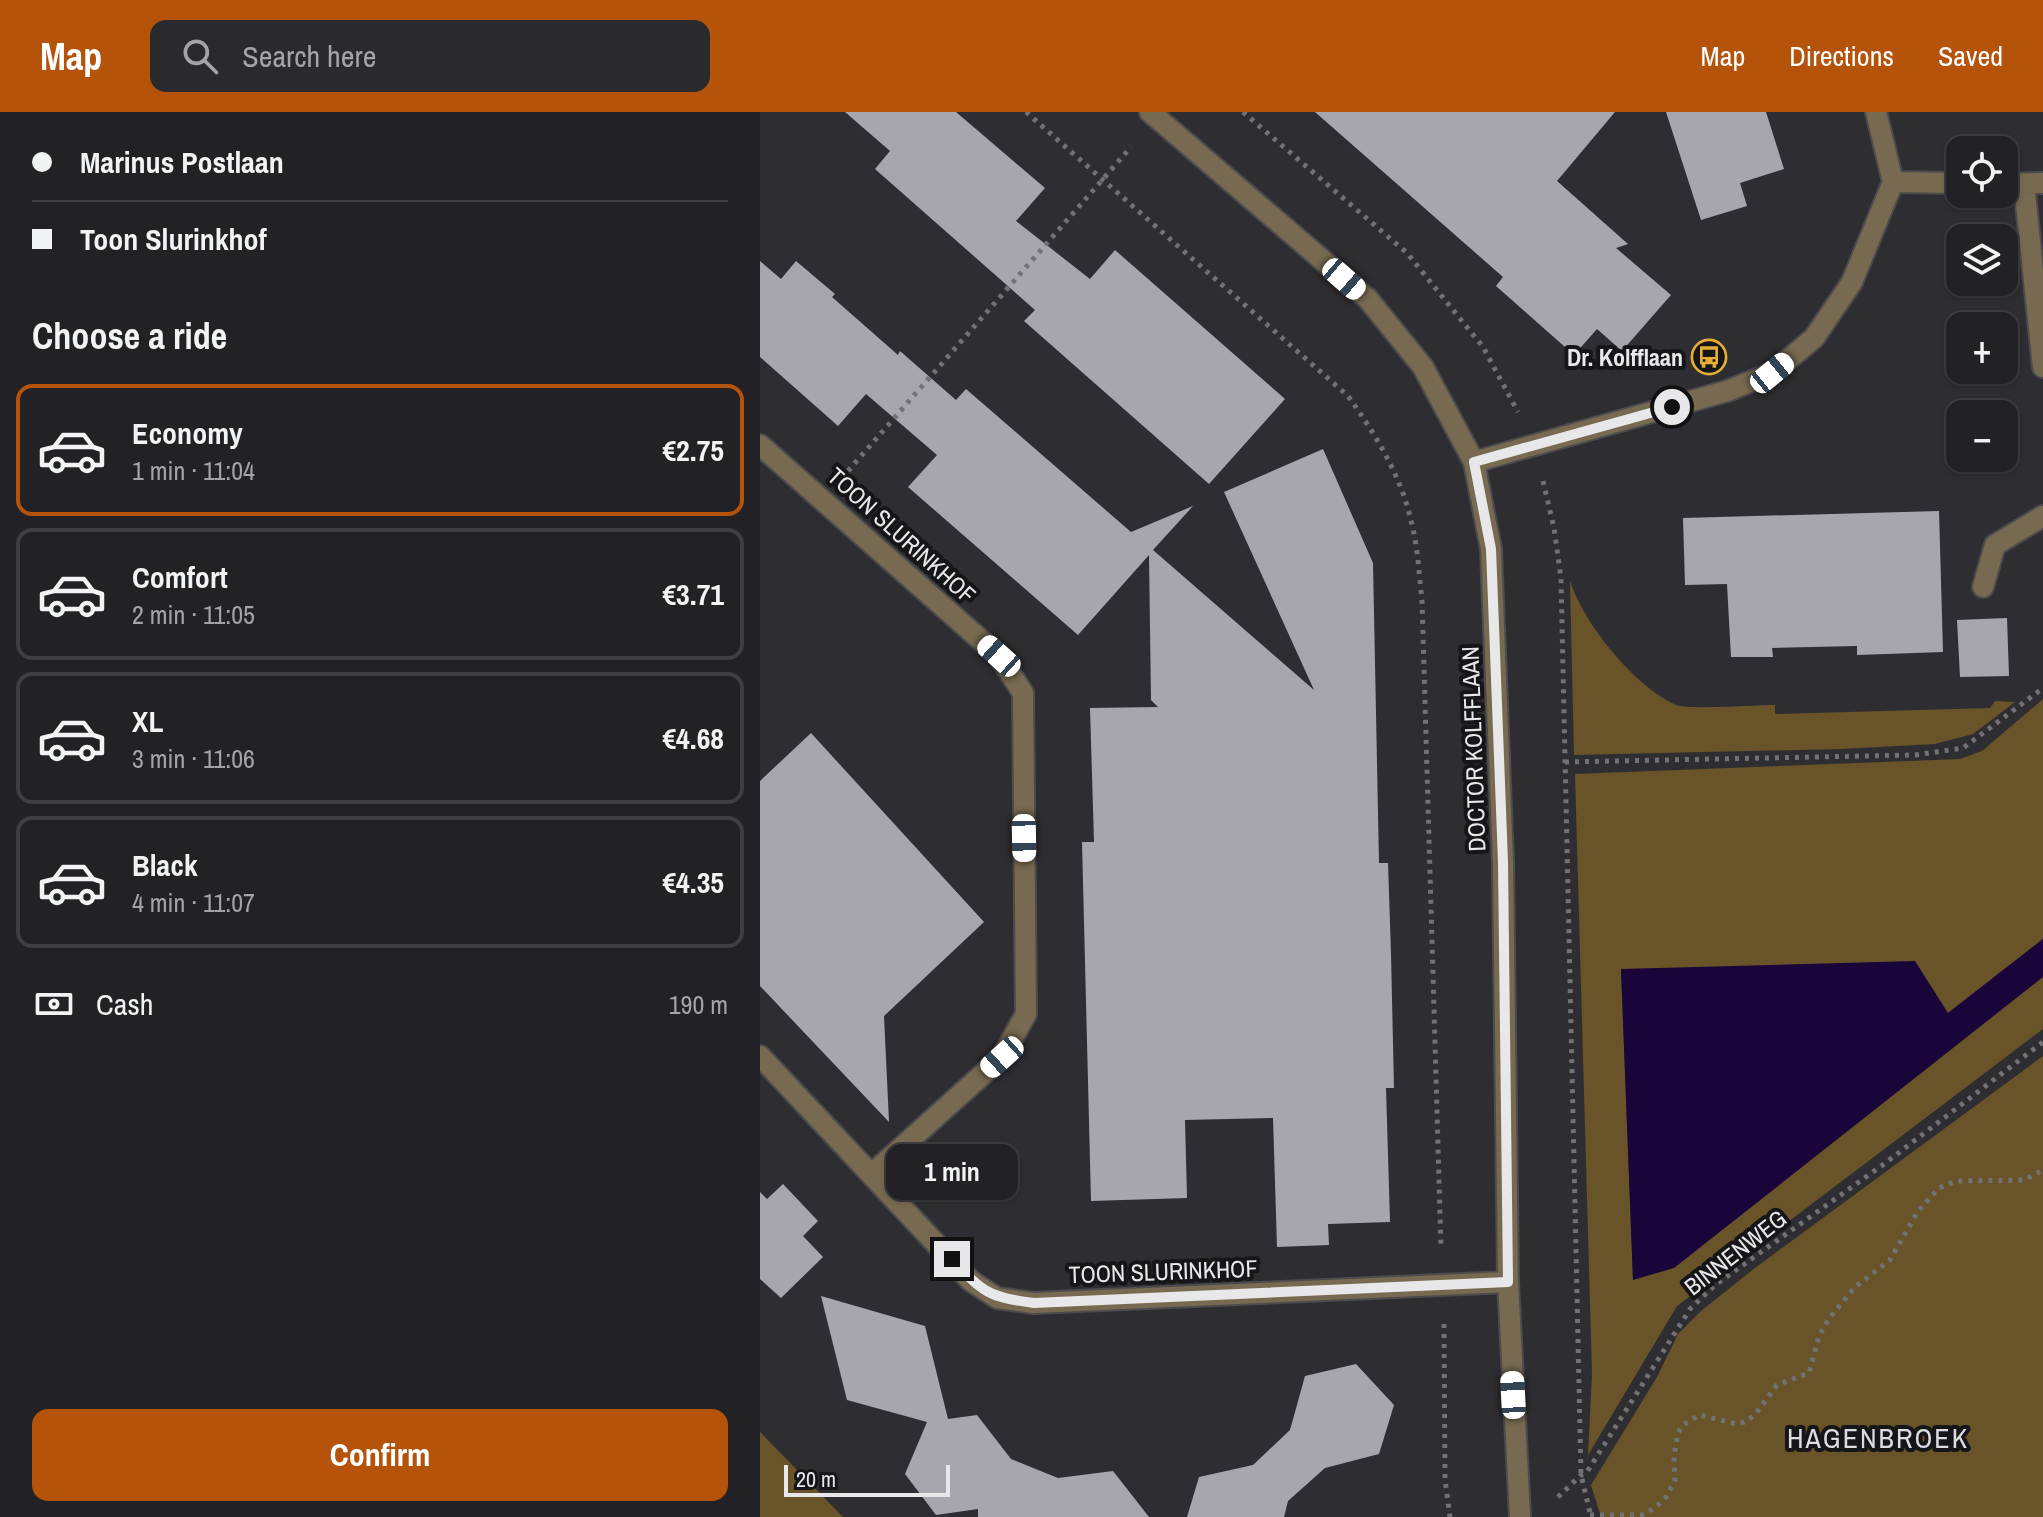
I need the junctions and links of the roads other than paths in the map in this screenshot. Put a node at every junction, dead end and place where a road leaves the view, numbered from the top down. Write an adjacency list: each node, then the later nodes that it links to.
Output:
1 (1876, 112): 3 (street)
2 (1153, 115): 8 (street, DOCTOR KOLFFLAAN)
3 (1893, 182): 4 (street); 8 (street)
4 (1946, 183)
5 (2024, 184): 6 (street)
6 (2043, 367)
7 (760, 445): 12 (street, TOON SLURINKHOF)
8 (1474, 462): 13 (street, DOCTOR KOLFFLAAN)
9 (2043, 516): 10 (street)
10 (1983, 587)
11 (760, 1056): 12 (street, TOON SLURINKHOF)
12 (872, 1174): 13 (street, TOON SLURINKHOF)
13 (1508, 1282): 14 (street, DOCTOR KOLFFLAAN)
14 (1519, 1513)

